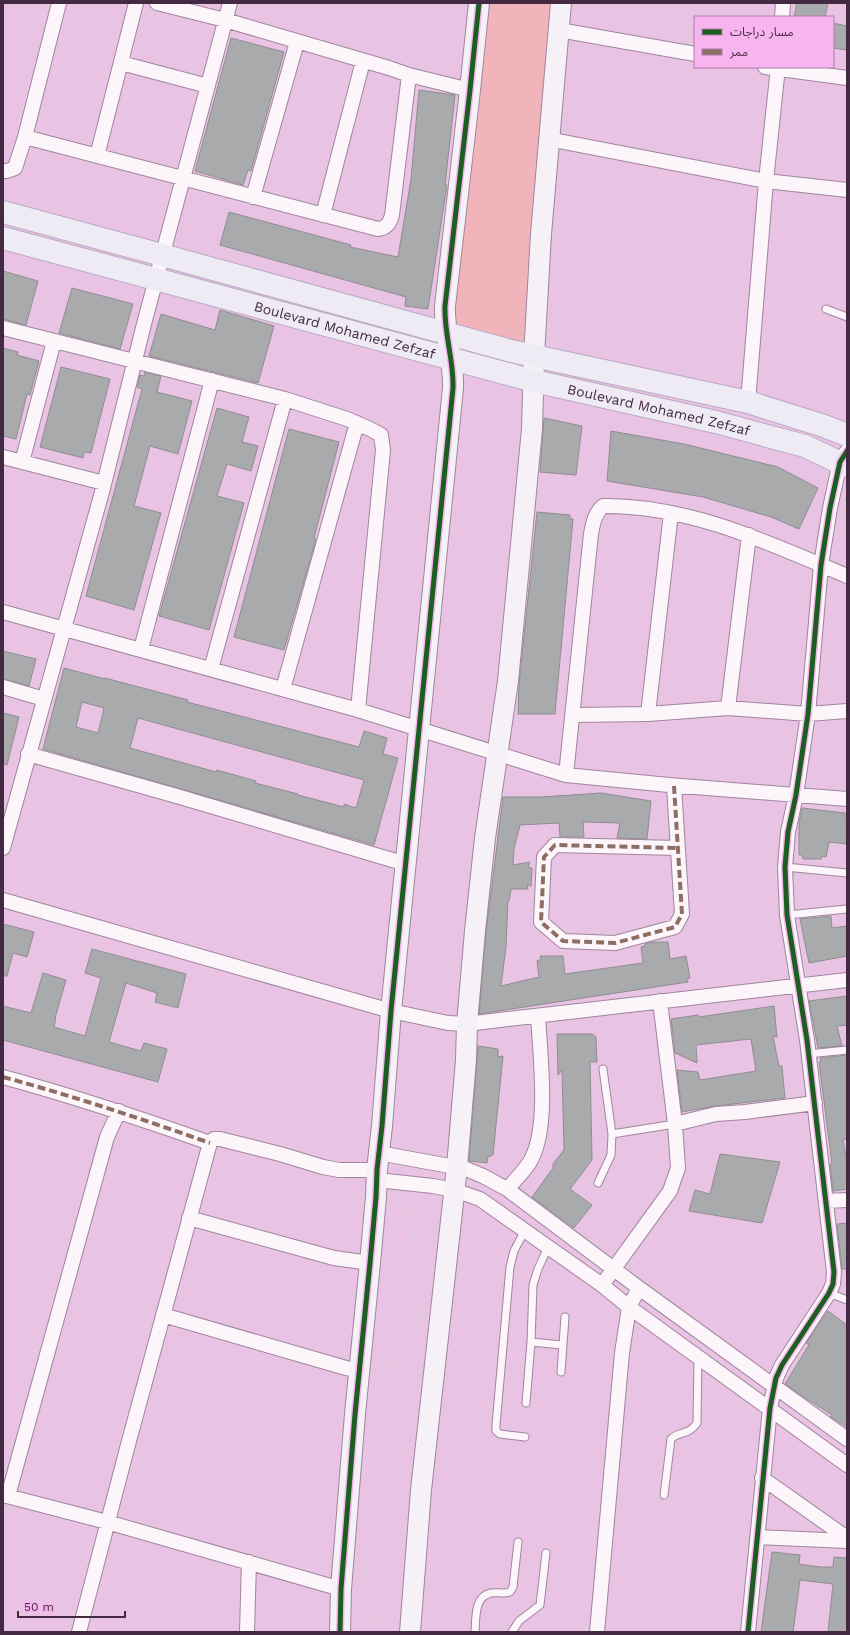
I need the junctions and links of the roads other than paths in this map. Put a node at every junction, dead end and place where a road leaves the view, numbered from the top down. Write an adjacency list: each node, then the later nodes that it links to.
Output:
1 (59, 3): 20 (street)
2 (136, 3): 14 (street)
3 (157, 3): 9 (street)
4 (230, 3): 9 (street)
5 (479, 3): 19 (street)
6 (561, 3): 10 (street)
7 (783, 3): 8 (street)
8 (782, 16)
9 (225, 20): 11 (street); 18 (street)
10 (559, 30): 12 (street); 21 (street)
11 (297, 42): 13 (street); 27 (street)
12 (694, 54)
13 (363, 61): 16 (street); 29 (street)
14 (121, 63): 18 (street); 22 (street)
15 (774, 68): 17 (street); 25 (street)
16 (409, 75): 19 (street); 29 (street)
17 (847, 78)
18 (208, 86): 24 (street)
19 (470, 90): 36 (street)
20 (25, 137): 22 (street); 23 (street)
21 (548, 139): 25 (street); 38 (street)
22 (97, 156): 24 (street)
23 (3, 170)
24 (184, 179): 27 (street); 31 (street)
25 (766, 181): 26 (street); 44 (street)
26 (847, 190)
27 (253, 197): 29 (street)
28 (3, 212): 31 (main road, Boulevard Mohamed Zefzaf)
29 (323, 215)
30 (3, 238): 32 (main road, Boulevard Mohamed Zefzaf)
31 (162, 255): 32 (street); 36 (main road, Boulevard Mohamed Zefzaf)
32 (156, 280): 39 (main road, Boulevard Mohamed Zefzaf); 40 (street)
33 (826, 309): 34 (lane)
34 (847, 317)
35 (3, 328): 37 (street)
36 (446, 333): 38 (main road, Boulevard Mohamed Zefzaf); 39 (street)
37 (54, 341): 40 (street); 49 (street)
38 (534, 356): 42 (street); 44 (main road, Boulevard Mohamed Zefzaf)
39 (451, 359): 42 (main road, Boulevard Mohamed Zefzaf); 68 (street)
40 (134, 361): 41 (street); 50 (street)
41 (212, 380): 43 (street); 57 (street)
42 (534, 381): 48 (main road, Boulevard Mohamed Zefzaf); 69 (street)
43 (286, 399): 45 (street); 58 (street)
44 (748, 402): 46 (main road, Boulevard Mohamed Zefzaf)
45 (357, 423): 60 (street); 63 (street)
46 (847, 435)
47 (3, 457): 49 (street)
48 (845, 460): 53 (street)
49 (22, 462): 50 (street)
50 (104, 483): 56 (street)
51 (671, 513): 52 (street); 65 (street); 67 (street)
52 (749, 535): 53 (street); 62 (street)
53 (821, 565): 54 (street); 66 (street)
54 (847, 576)
55 (3, 612): 56 (street)
56 (64, 629): 57 (street); 61 (street)
57 (141, 650): 58 (street)
58 (211, 669): 60 (street)
59 (3, 687): 61 (street)
60 (283, 689): 63 (street)
61 (44, 699): 70 (street)
62 (728, 708): 65 (street); 66 (street)
63 (358, 710): 68 (street)
64 (847, 711): 66 (street)
65 (648, 714): 67 (street)
66 (808, 714): 73 (street)
67 (573, 715): 71 (street)
68 (419, 728): 69 (street); 78 (street)
69 (498, 753): 71 (street); 89 (street)
70 (28, 754): 75 (street); 78 (street)
71 (566, 775): 72 (street)
72 (674, 786): 73 (street); 77 (street)
73 (796, 795): 74 (street); 79 (street)
74 (847, 799)
75 (5, 832): 76 (street)
76 (3, 848)
77 (678, 848): 77 (street)
78 (406, 864): 87 (street)
79 (786, 867): 80 (lane); 83 (street)
80 (847, 873)
81 (3, 900): 87 (street)
82 (847, 909): 83 (lane)
83 (787, 915): 85 (street)
84 (847, 980): 85 (street)
85 (798, 986): 86 (street); 91 (street)
86 (660, 1001): 88 (street); 96 (street)
87 (391, 1011): 89 (street); 100 (street)
88 (538, 1016): 89 (street); 102 (street)
89 (467, 1024): 99 (street)
90 (847, 1050): 91 (lane)
91 (808, 1054): 94 (street)
92 (603, 1069): 97 (lane)
93 (3, 1077): 95 (street)
94 (814, 1103): 96 (street); 105 (street)
95 (119, 1111): 98 (street); 131 (street)
96 (675, 1124): 97 (lane); 110 (street)
97 (612, 1134): 101 (lane)
98 (210, 1144): 100 (street); 106 (street)
99 (457, 1167): 100 (street); 102 (street); 103 (street)
100 (378, 1168): 103 (street); 109 (street)
101 (598, 1183)
102 (507, 1189): 110 (street)
103 (454, 1190): 107 (street); 139 (street)
104 (847, 1200): 105 (street)
105 (826, 1201): 113 (street)
106 (189, 1218): 109 (street); 116 (street)
107 (525, 1230): 108 (street); 126 (lane)
108 (548, 1247): 111 (street); 118 (lane)
109 (370, 1262): 121 (street)
110 (614, 1268): 111 (street); 112 (street)
111 (602, 1285): 115 (street)
112 (639, 1288): 115 (street); 123 (street)
113 (829, 1293): 114 (lane); 123 (street)
114 (847, 1300)
115 (629, 1307): 120 (street); 145 (street)
116 (162, 1315): 121 (street); 132 (street)
117 (565, 1317): 119 (lane)
118 (531, 1342): 119 (lane); 124 (lane)
119 (562, 1344): 122 (lane)
120 (698, 1357): 125 (street); 130 (lane)
121 (360, 1365): 138 (street)
122 (561, 1372)
123 (774, 1386): 125 (street); 127 (street)
124 (526, 1403)
125 (770, 1408): 128 (street); 129 (street)
126 (525, 1437)
127 (847, 1439)
128 (847, 1465)
129 (762, 1478): 133 (street); 134 (street)
130 (664, 1495)
131 (5, 1496): 132 (street)
132 (107, 1522): 137 (street); 141 (street)
133 (758, 1537): 134 (street); 146 (street)
134 (847, 1540)
135 (518, 1542): 143 (lane)
136 (546, 1553): 144 (lane)
137 (249, 1562): 138 (street); 142 (street)
138 (341, 1589): 140 (street)
139 (410, 1628)
140 (347, 1629)
141 (79, 1632)
142 (247, 1632)
143 (475, 1632)
144 (512, 1632)
145 (597, 1632)
146 (748, 1632)

